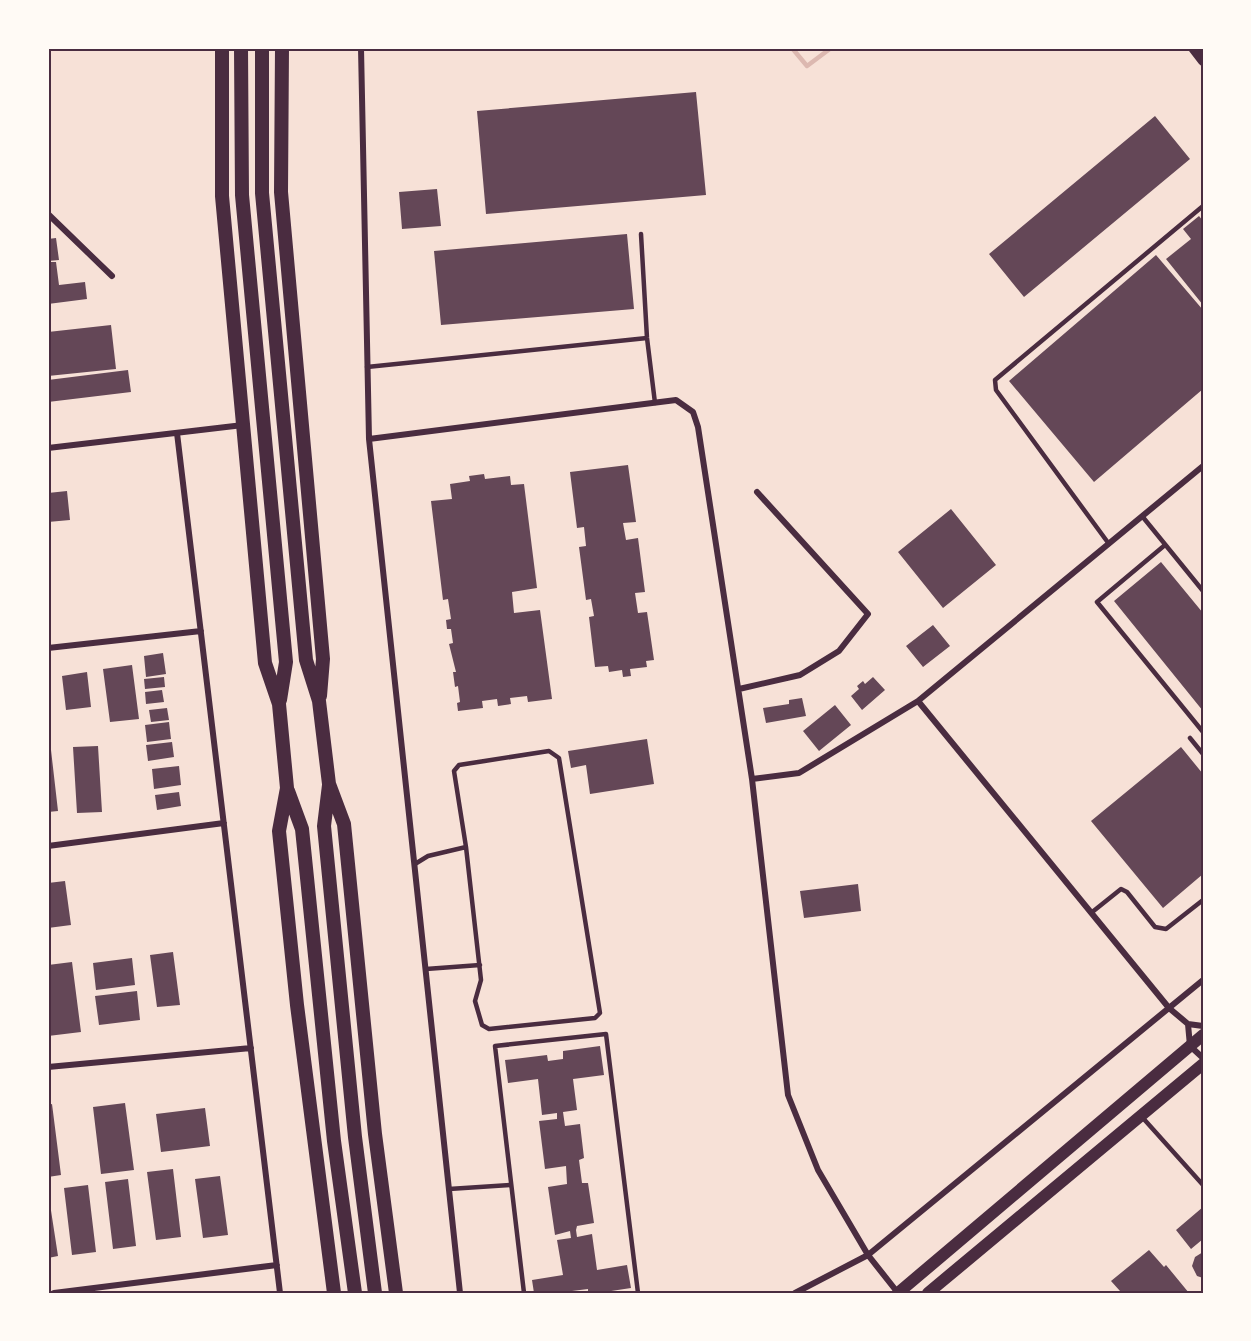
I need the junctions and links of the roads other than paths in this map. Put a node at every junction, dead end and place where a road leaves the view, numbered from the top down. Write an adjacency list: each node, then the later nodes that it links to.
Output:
1 (222, 48): 15 (main road)
2 (242, 48): 30 (main road)
3 (262, 48): 28 (main road)
4 (282, 48): 28 (main road)
5 (361, 48): 13 (street)
6 (1193, 48): 7 (street)
7 (1203, 61)
8 (1203, 206): 22 (lane)
9 (48, 214): 11 (street)
10 (640, 234): 12 (lane)
11 (112, 276)
12 (647, 338): 13 (lane); 14 (lane)
13 (367, 367): 17 (street)
14 (655, 403): 17 (street); 27 (street)
15 (243, 425): 16 (street); 30 (main road)
16 (177, 433): 18 (street); 25 (street)
17 (369, 439): 40 (street)
18 (48, 448)
19 (1203, 466): 21 (street)
20 (758, 492): 27 (street)
21 (1142, 516): 22 (street); 23 (lane)
22 (1109, 544): 29 (street)
23 (1165, 545): 24 (lane); 31 (lane)
24 (1203, 591)
25 (201, 632): 26 (street); 37 (street)
26 (48, 648)
27 (739, 689): 34 (street)
28 (319, 701): 35 (main road)
29 (918, 701): 34 (street); 42 (street)
30 (279, 704): 36 (main road)
31 (1203, 732)
32 (1190, 738): 33 (lane)
33 (1203, 754)
34 (752, 779): 59 (street)
35 (329, 784): 65 (main road); 66 (main road)
36 (287, 788): 63 (main road); 64 (main road)
37 (224, 823): 38 (street); 51 (street)
38 (48, 846)
39 (466, 847): 40 (lane); 43 (lane); 43 (lane)
40 (415, 864): 44 (street)
41 (1203, 900): 42 (lane)
42 (1091, 913): 46 (street)
43 (480, 965): 44 (lane)
44 (426, 969): 58 (street)
45 (1203, 980): 46 (street)
46 (1168, 1008): 47 (street); 59 (street)
47 (1188, 1024): 48 (street); 50 (street)
48 (1203, 1026)
49 (1203, 1035): 50 (main road)
50 (1190, 1046): 52 (street); 71 (main road)
51 (251, 1048): 54 (street); 60 (street)
52 (1203, 1058)
53 (1203, 1064): 55 (main road)
54 (48, 1067)
55 (1140, 1115): 57 (lane); 72 (main road)
56 (511, 1185): 58 (lane); 68 (lane); 69 (lane)
57 (1203, 1185)
58 (449, 1189): 67 (street)
59 (868, 1255): 70 (street); 71 (street)
60 (277, 1265): 61 (street); 62 (street)
61 (54, 1293)
62 (280, 1293)
63 (334, 1293)
64 (355, 1293)
65 (375, 1293)
66 (396, 1293)
67 (460, 1293)
68 (524, 1293)
69 (638, 1293)
70 (795, 1293)
71 (898, 1293)
72 (928, 1293)

